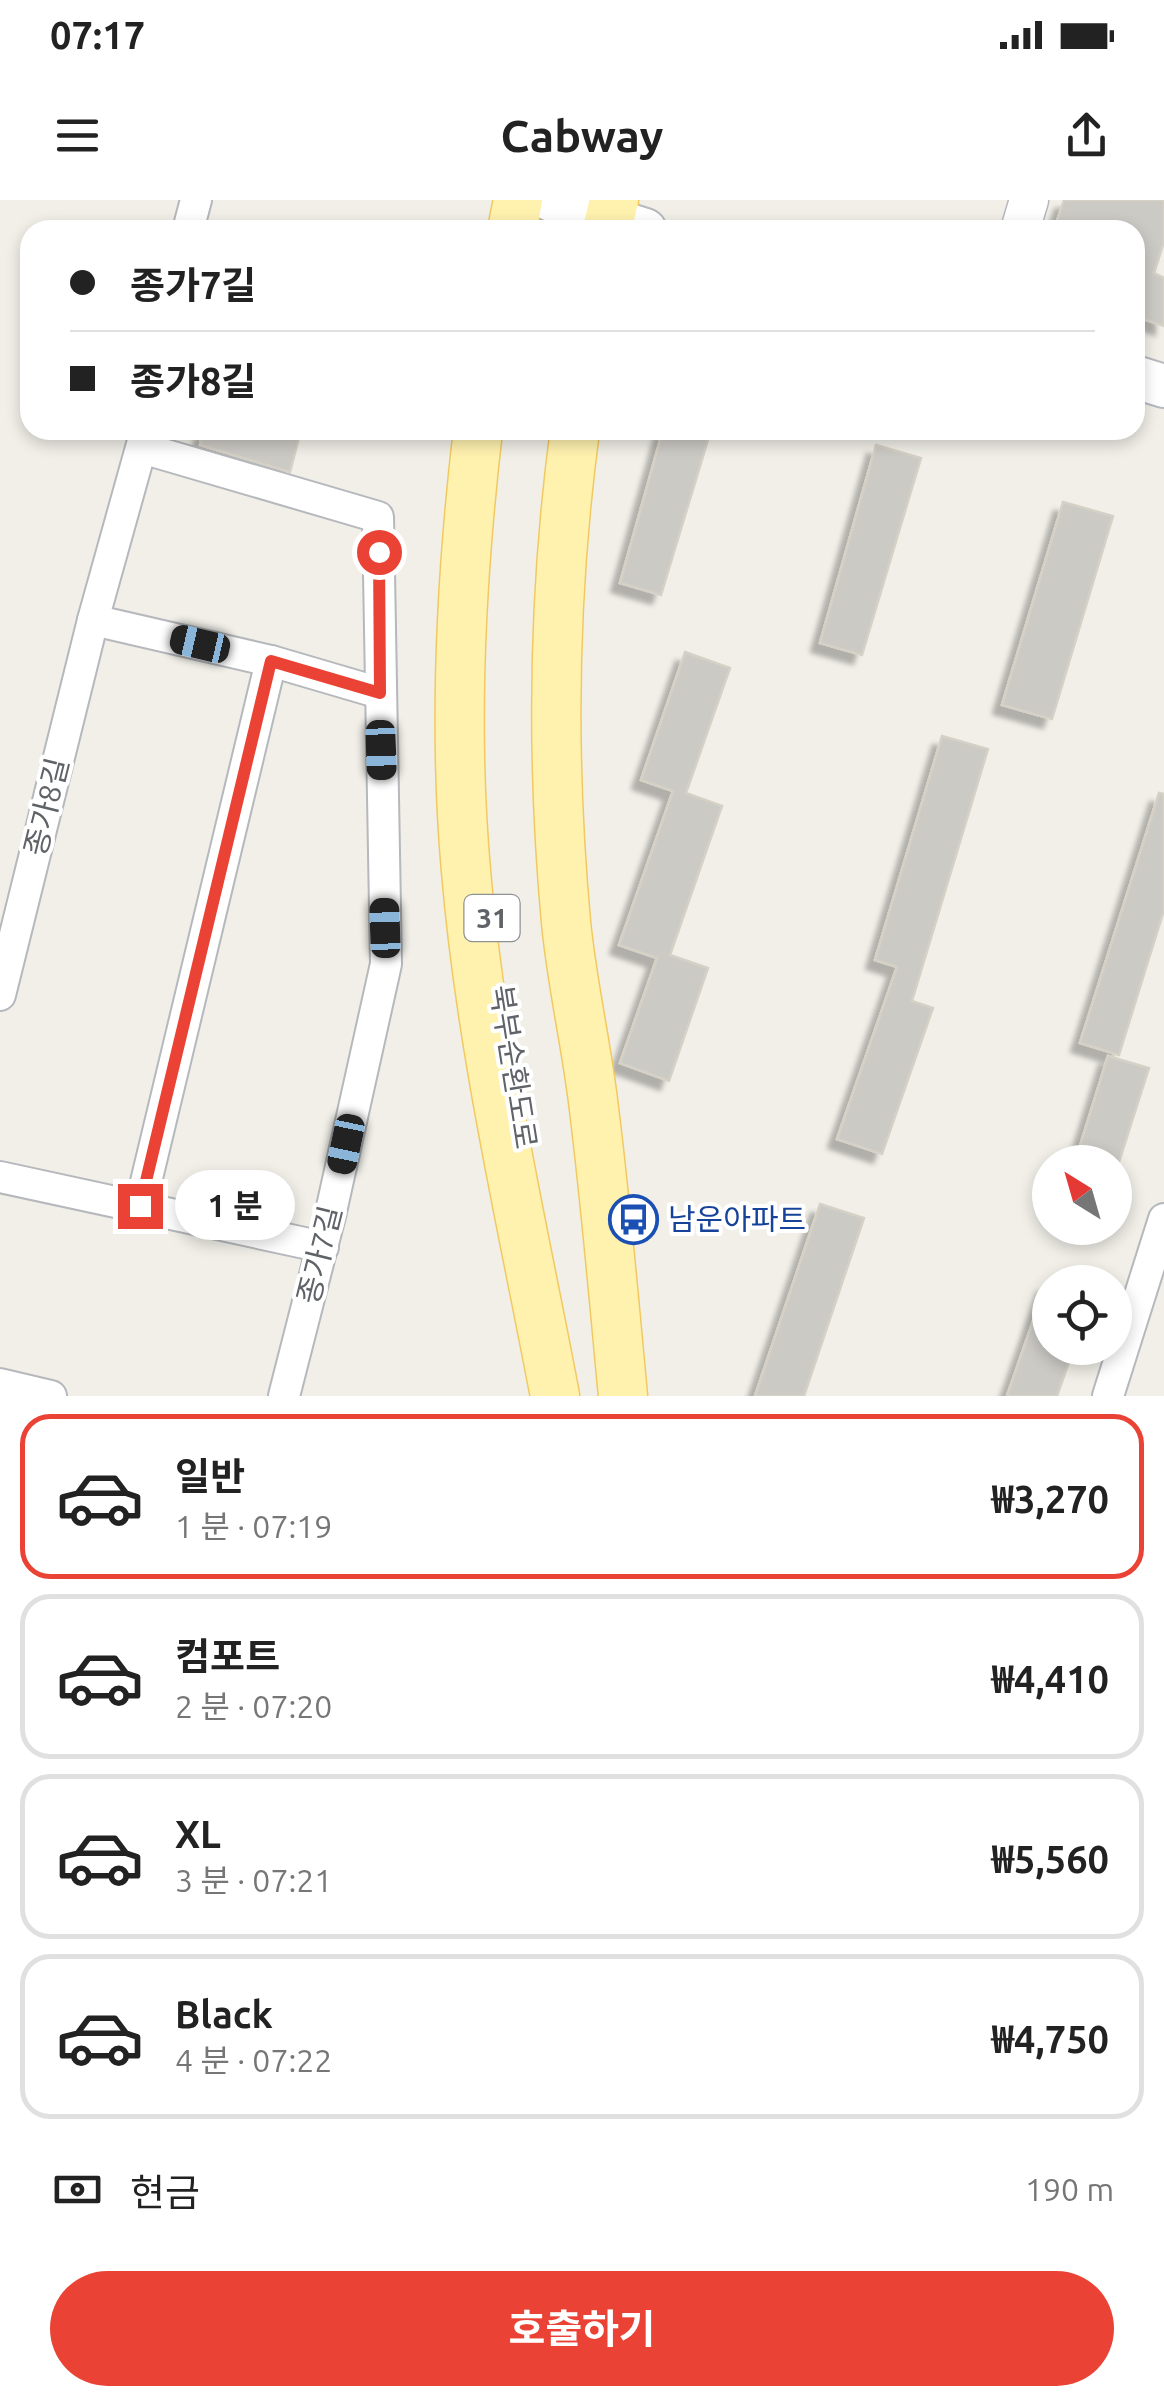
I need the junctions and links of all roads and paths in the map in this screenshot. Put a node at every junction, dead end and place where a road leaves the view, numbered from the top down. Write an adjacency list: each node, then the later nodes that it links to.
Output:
1 (551, 200): 2 (main road)
2 (619, 220)
3 (144, 440): 10 (street, 종가8길)
4 (147, 440): 9 (street, 종가8길)
5 (488, 440): 21 (main road)
6 (489, 440): 22 (main road, 북부순환도로 / 31)
7 (562, 440): 23 (main road, 북부순환도로 / 31)
8 (563, 440): 24 (main road)
9 (378, 517): 12 (street, 종가7길)
10 (93, 620): 11 (street); 13 (street, 종가8길)
11 (271, 661): 12 (street); 15 (street)
12 (380, 693): 17 (street, 종가7길)
13 (0, 995)
14 (0, 1177): 15 (street)
15 (140, 1206): 17 (street)
16 (1164, 1219): 25 (street)
17 (323, 1247): 20 (street, 종가7길)
18 (0, 1384): 19 (street)
19 (51, 1396)
20 (284, 1396)
21 (556, 1396)
22 (564, 1396)
23 (613, 1396)
24 (624, 1396)
25 (1108, 1396)

